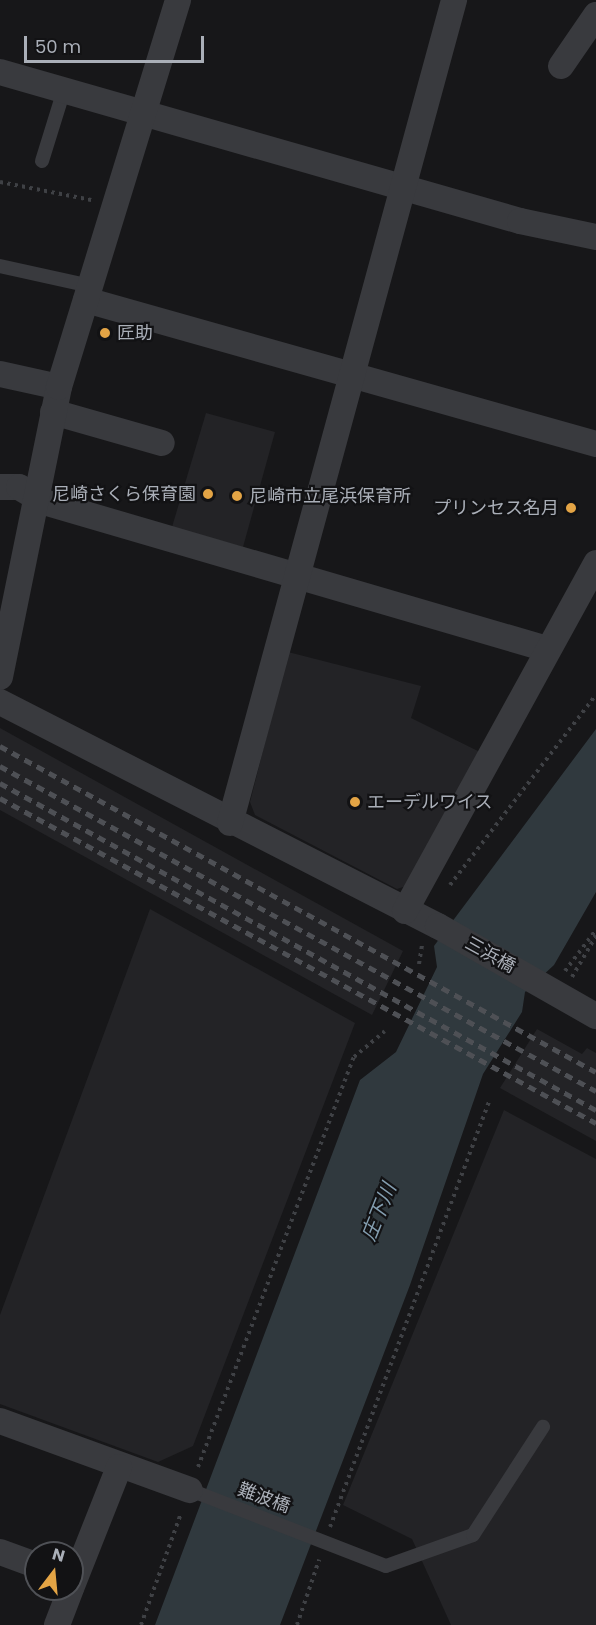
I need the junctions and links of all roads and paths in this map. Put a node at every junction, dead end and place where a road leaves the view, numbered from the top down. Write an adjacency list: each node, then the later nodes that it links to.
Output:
1 (178, 0): 7 (street)
2 (454, 0): 10 (street)
3 (596, 15): 4 (street)
4 (561, 66)
5 (0, 72): 6 (street)
6 (64, 90): 7 (street); 8 (lane)
7 (144, 112): 10 (street); 11 (street)
8 (42, 161)
9 (0, 182): 11 (path)
10 (403, 185): 12 (street); 16 (street)
11 (116, 204): 14 (street)
12 (596, 237)
13 (0, 266): 14 (lane)
14 (88, 293): 16 (street); 17 (street)
15 (0, 374): 17 (street)
16 (353, 375): 20 (street); 24 (street)
17 (59, 387): 18 (street)
18 (53, 412): 19 (street); 22 (street)
19 (162, 443)
20 (596, 444)
21 (0, 487): 22 (street)
22 (33, 493): 24 (street); 26 (street)
23 (596, 565): 25 (street)
24 (297, 576): 25 (street); 29 (street)
25 (547, 649): 31 (street)
26 (0, 676)
27 (596, 695): 30 (path)
28 (0, 702): 29 (street, 三浜橋)
29 (230, 823): 31 (street, 三浜橋)
30 (459, 870)
31 (405, 911): 32 (street, 三浜橋)
32 (430, 929): 36 (path); 37 (street, 三浜橋)
33 (596, 930): 35 (path)
34 (596, 936): 37 (path)
35 (576, 951)
36 (419, 964)
37 (552, 989): 38 (street, 三浜橋)
38 (596, 1016)
39 (386, 1031): 44 (path)
40 (489, 1101): 45 (path)
41 (0, 1421): 43 (street)
42 (543, 1426): 45 (lane, 難波橋)
43 (119, 1467): 44 (street); 47 (street)
44 (190, 1490): 45 (lane, 難波橋); 51 (path)
45 (326, 1540): 52 (path)
46 (0, 1552): 48 (street)
47 (84, 1553)
48 (24, 1561)
49 (66, 1601): 50 (street)
50 (57, 1625)
51 (141, 1625)
52 (297, 1625)

